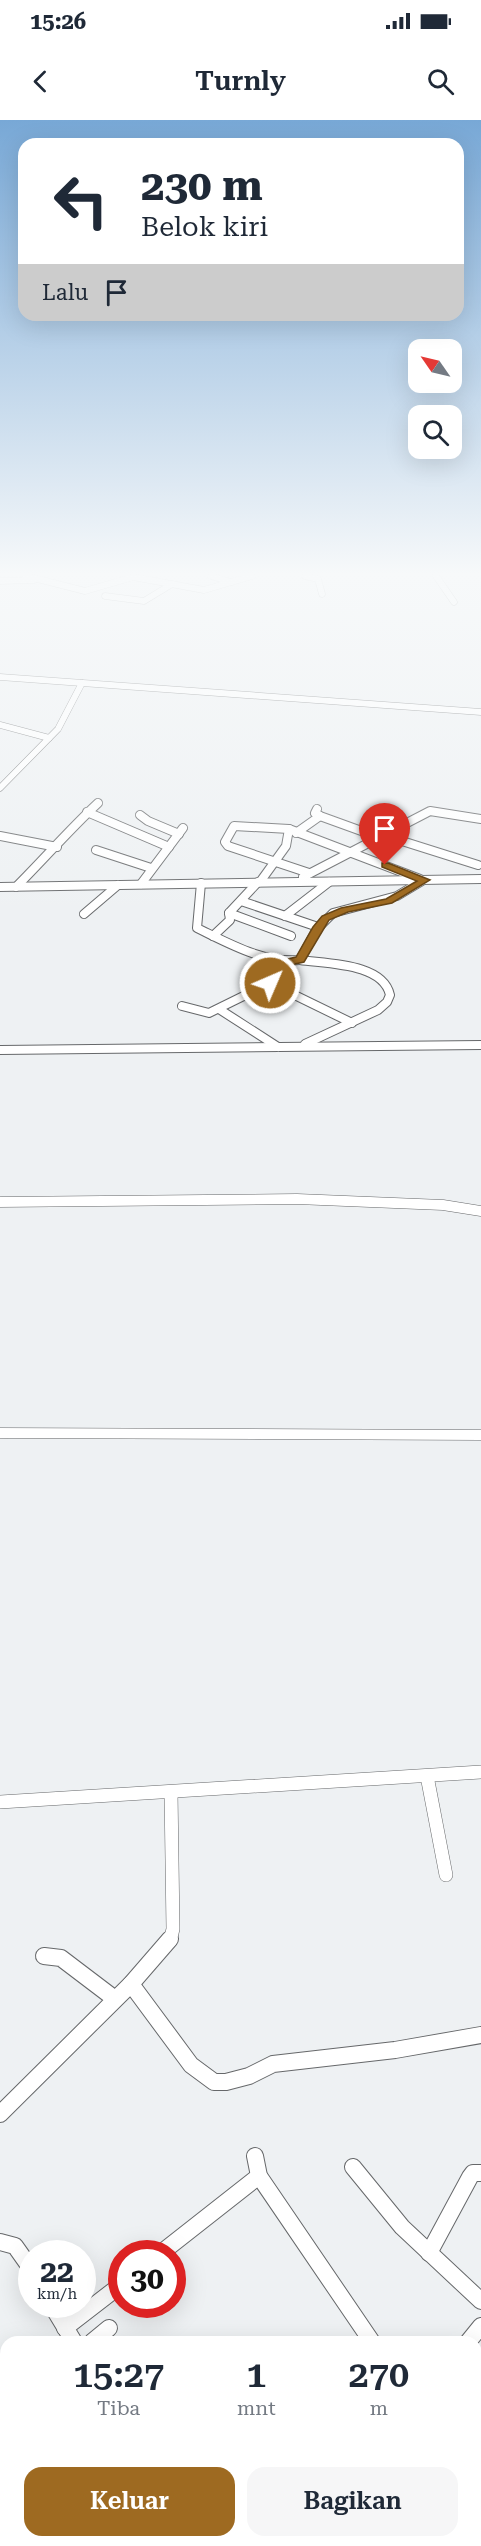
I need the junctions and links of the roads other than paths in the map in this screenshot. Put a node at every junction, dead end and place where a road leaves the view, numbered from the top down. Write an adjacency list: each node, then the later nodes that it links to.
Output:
1 (79, 689): 5 (street)
2 (167, 689): 3 (street)
3 (481, 712)
4 (0, 725): 5 (street)
5 (49, 738): 6 (street)
6 (0, 788)
7 (98, 803): 8 (street)
8 (87, 812): 14 (street); 15 (street)
9 (140, 814): 15 (street)
10 (481, 819): 13 (street)
11 (293, 831): 13 (street); 17 (street); 18 (street); 18 (street)
12 (0, 836): 14 (street)
13 (381, 836): 17 (street); 19 (street)
14 (57, 847): 32 (street)
15 (169, 847): 20 (street)
16 (96, 850): 20 (street)
17 (352, 852): 21 (street); 24 (street)
18 (273, 862): 21 (street); 25 (street)
19 (480, 865): 23 (street)
20 (151, 868): 29 (street)
21 (309, 873): 26 (street)
22 (481, 879): 23 (street)
23 (451, 880): 24 (street)
24 (423, 881): 27 (street); 37 (street)
25 (259, 882): 26 (street); 28 (street); 33 (street)
26 (295, 882): 27 (street)
27 (329, 882): 36 (street)
28 (201, 883): 29 (street); 39 (street)
29 (141, 884): 30 (street)
30 (118, 885): 32 (street); 35 (street)
31 (0, 887): 32 (street)
32 (16, 887)
33 (241, 901): 34 (street); 36 (street)
34 (230, 913): 38 (street); 39 (street)
35 (84, 914)
36 (288, 917): 37 (street); 38 (street)
37 (318, 927): 41 (street)
38 (276, 930): 40 (street)
39 (213, 936): 41 (street)
40 (291, 936)
41 (296, 961): 42 (street); 45 (street)
42 (270, 983): 44 (street); 45 (street)
43 (182, 1006): 44 (street)
44 (219, 1009): 47 (street)
45 (352, 1023): 48 (street)
46 (481, 1045): 48 (street)
47 (278, 1047): 48 (street); 49 (street)
48 (300, 1047)
49 (0, 1050)
50 (0, 1202): 51 (street)
51 (481, 1211)
52 (0, 1433): 53 (street)
53 (481, 1435)
54 (481, 1772): 55 (street)
55 (427, 1776): 56 (street); 58 (street)
56 (171, 1792): 57 (street); 60 (street)
57 (0, 1802)
58 (446, 1875)
59 (44, 1956): 61 (street)
60 (131, 1984): 61 (street); 62 (street)
61 (115, 1999): 63 (street)
62 (481, 2035)
63 (0, 2114)
64 (255, 2156): 67 (street)
65 (353, 2167): 71 (street)
66 (481, 2174): 71 (street)
67 (259, 2176): 68 (street); 78 (street)
68 (178, 2240)
69 (0, 2242): 70 (street)
70 (18, 2250)
71 (429, 2253): 73 (street)
72 (108, 2297): 76 (street)
73 (481, 2301)
74 (59, 2318): 76 (street)
75 (109, 2328): 77 (street)
76 (69, 2335)
77 (99, 2336)
78 (366, 2336)

